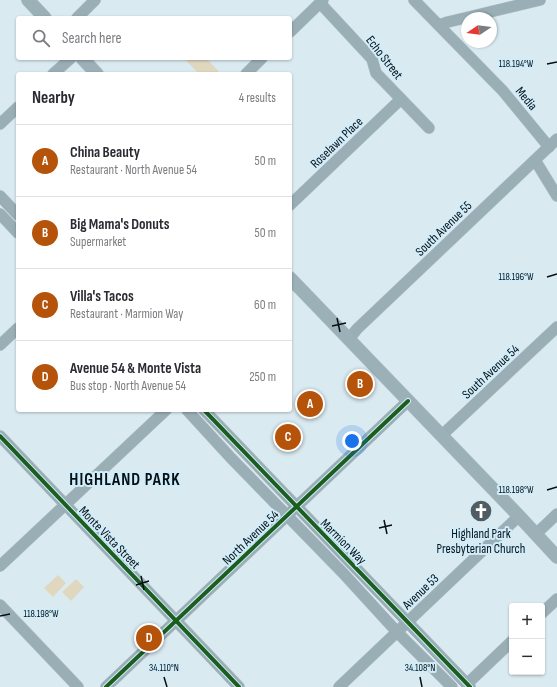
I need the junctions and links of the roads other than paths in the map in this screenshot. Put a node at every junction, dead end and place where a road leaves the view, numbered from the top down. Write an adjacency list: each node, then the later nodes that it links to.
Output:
1 (28, 0): 6 (main road)
2 (95, 0): 7 (street)
3 (414, 0): 8 (street, Media)
4 (540, 0): 8 (street)
5 (321, 2): 9 (street); 16 (street, Echo Street)
6 (43, 16)
7 (79, 16)
8 (439, 25): 21 (street, Media)
9 (292, 30)
10 (68, 60): 13 (street)
11 (84, 60): 14 (main road)
12 (260, 60): 15 (street)
13 (55, 72)
14 (95, 72)
15 (248, 72)
16 (401, 99): 19 (street, Echo Street); 25 (street, Roselawn Place)
17 (16, 109): 18 (street)
18 (0, 124)
19 (429, 128)
20 (557, 139): 21 (street, South Avenue 55)
21 (548, 147): 22 (street, South Avenue 55)
22 (535, 160): 24 (street); 32 (street, South Avenue 55)
23 (0, 196): 26 (street)
24 (557, 196)
25 (292, 203)
26 (16, 213)
27 (0, 214): 28 (street)
28 (16, 231)
29 (292, 285): 32 (main road)
30 (557, 327): 39 (street, South Avenue 54)
31 (16, 330): 33 (street)
32 (349, 339): 34 (main road)
33 (0, 346)
34 (408, 402): 39 (main road); 41 (street, North Avenue 54)
35 (164, 412): 40 (street)
36 (189, 412): 43 (street, Marmion Way)
37 (206, 412): 41 (street, Marmion Way)
38 (0, 436): 40 (street, Monte Vista Street)
39 (442, 436): 44 (main road)
40 (65, 504): 47 (street); 51 (street, Monte Vista Street)
41 (295, 506): 43 (street, North Avenue 54); 52 (street, Marmion Way)
42 (557, 514): 45 (street)
43 (287, 516): 51 (street, North Avenue 54); 53 (street, Marmion Way)
44 (519, 516): 45 (main road); 52 (street, Avenue 53)
45 (536, 534): 46 (main road)
46 (557, 557)
47 (0, 566)
48 (557, 599): 50 (street)
49 (0, 605): 56 (street)
50 (545, 610)
51 (176, 622): 57 (street, North Avenue 54); 58 (street, Monte Vista Street)
52 (408, 622): 53 (street, Avenue 53); 55 (street, Marmion Way)
53 (398, 632): 59 (street, Avenue 53); 60 (street, Marmion Way)
54 (509, 645): 55 (street)
55 (469, 686)
56 (78, 687)
57 (106, 687)
58 (239, 687)
59 (339, 687)
60 (452, 687)

